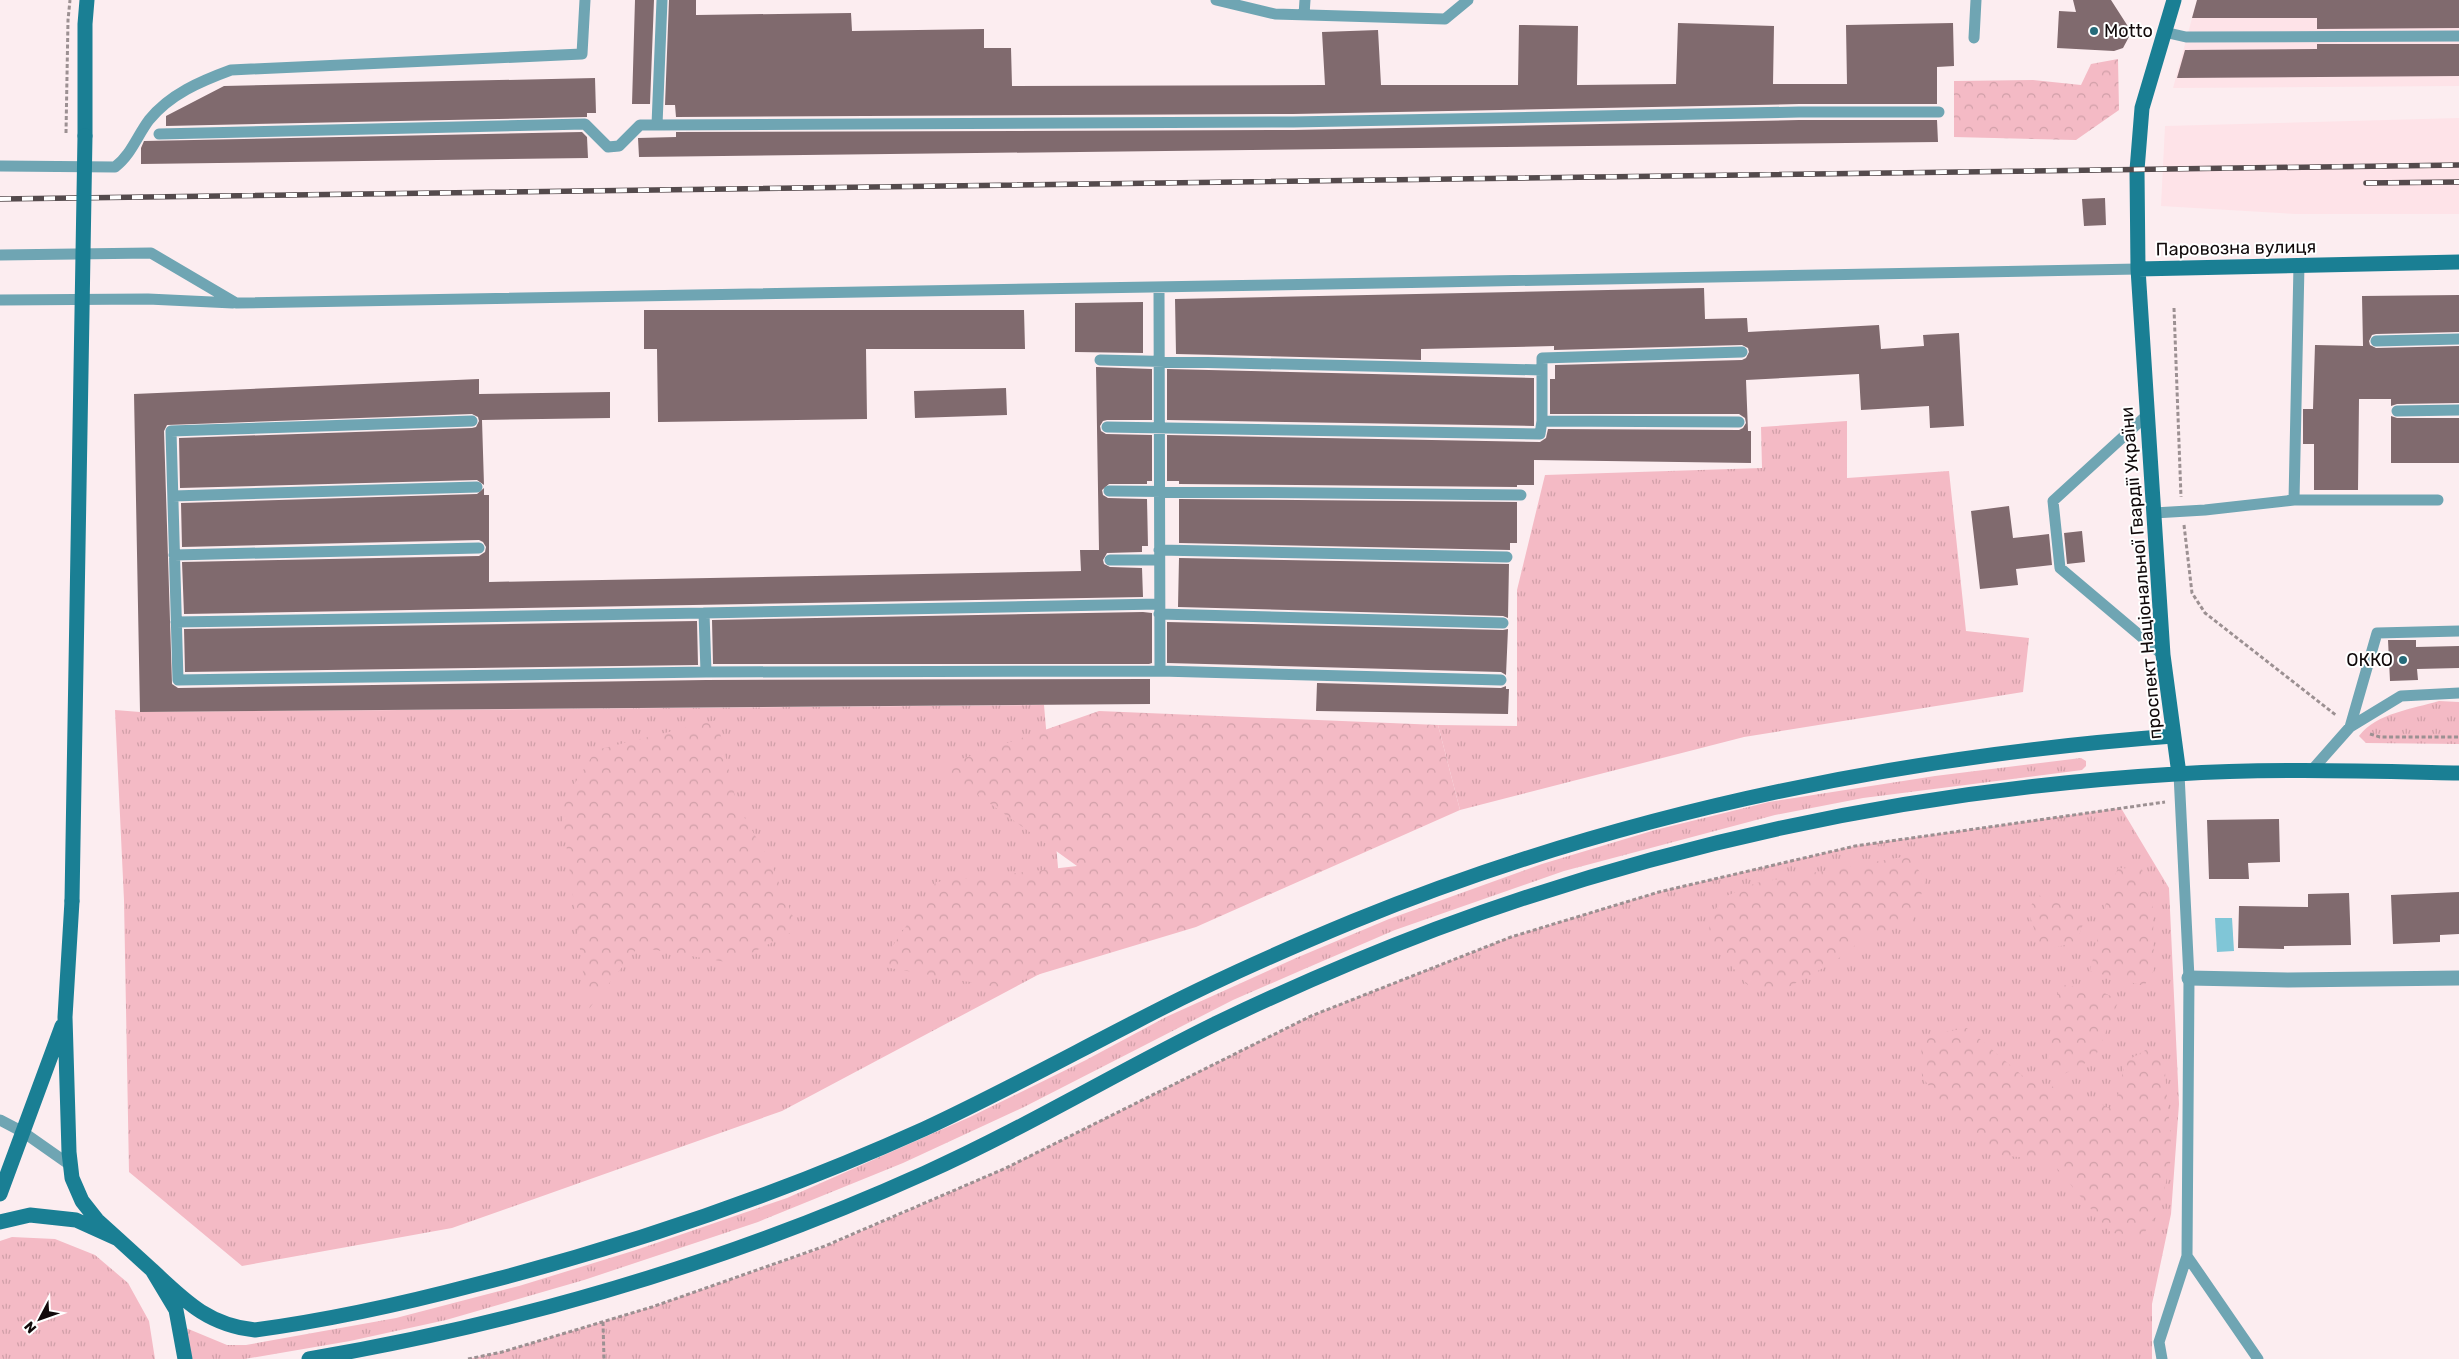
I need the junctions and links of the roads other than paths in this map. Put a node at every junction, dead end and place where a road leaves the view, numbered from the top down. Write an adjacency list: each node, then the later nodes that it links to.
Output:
1 (87, 0): 68 (street, bridge)
2 (585, 0): 16 (lane)
3 (662, 0): 14 (lane)
4 (1216, 0): 9 (lane)
5 (1305, 0): 9 (lane)
6 (1468, 0): 9 (lane)
7 (1976, 0): 12 (lane)
8 (2174, 0): 10 (street, Паровозна вулиця)
9 (1304, 15)
10 (2164, 32): 11 (lane); 20 (street, Паровозна вулиця)
11 (2459, 36)
12 (1974, 38)
13 (1939, 112): 14 (lane)
14 (657, 125): 15 (lane)
15 (158, 134)
16 (0, 166)
17 (0, 254): 23 (lane)
18 (2459, 262): 19 (street, Паровозна вулиця)
19 (2299, 265): 20 (street, Паровозна вулиця); 43 (lane)
20 (2138, 269): 21 (lane); 32 (street, проспект Національної Гвардії України)
21 (1159, 288): 23 (lane); 28 (lane)
22 (0, 300): 23 (lane)
23 (236, 303)
24 (2459, 339): 25 (lane)
25 (2376, 341)
26 (1742, 352): 29 (lane)
27 (1100, 360): 28 (lane)
28 (1159, 361): 29 (lane); 37 (lane)
29 (1542, 370): 34 (lane)
30 (2459, 410): 31 (lane)
31 (2397, 411)
32 (2146, 416): 45 (street, проспект Національної Гвардії України); 56 (lane)
33 (472, 421): 42 (lane)
34 (1542, 421): 35 (lane); 37 (lane)
35 (1739, 422)
36 (1108, 427): 37 (lane)
37 (1159, 427): 39 (lane)
38 (477, 487): 42 (lane)
39 (1159, 490): 40 (lane); 41 (lane); 47 (lane)
40 (1109, 491)
41 (1521, 495)
42 (173, 496): 48 (lane)
43 (2294, 500): 44 (lane); 45 (lane)
44 (2438, 500)
45 (2154, 512): 56 (street, проспект Національної Гвардії України)
46 (478, 548): 48 (lane)
47 (1159, 555): 49 (lane); 50 (lane); 51 (lane)
48 (174, 556): 53 (lane)
49 (1507, 557)
50 (1110, 560)
51 (1159, 609): 52 (lane); 54 (lane); 57 (lane)
52 (704, 613): 53 (lane); 58 (lane)
53 (176, 622): 58 (lane)
54 (1503, 623)
55 (2459, 631): 61 (lane)
56 (2163, 655): 62 (street, проспект Національної Гвардії України)
57 (1160, 671): 58 (lane); 59 (lane)
58 (706, 672)
59 (1501, 680)
60 (2459, 694): 61 (lane)
61 (2350, 727): 63 (lane)
62 (2173, 736): 65 (street, проспект Національної Гвардії України); 76 (street)
63 (2312, 770): 64 (street); 65 (street)
64 (2459, 772)
65 (2179, 774): 66 (lane); 78 (street)
66 (2189, 978): 67 (street); 75 (lane)
67 (2459, 978)
68 (65, 1017): 70 (street); 71 (street)
69 (0, 1120): 70 (lane)
70 (24, 1132): 71 (lane); 72 (street)
71 (70, 1165): 74 (street)
72 (0, 1194)
73 (0, 1222): 74 (street)
74 (118, 1239): 76 (street)
75 (2187, 1256): 79 (lane); 80 (lane)
76 (152, 1270): 77 (street)
77 (185, 1359)
78 (308, 1359)
79 (2162, 1359)
80 (2258, 1359)

